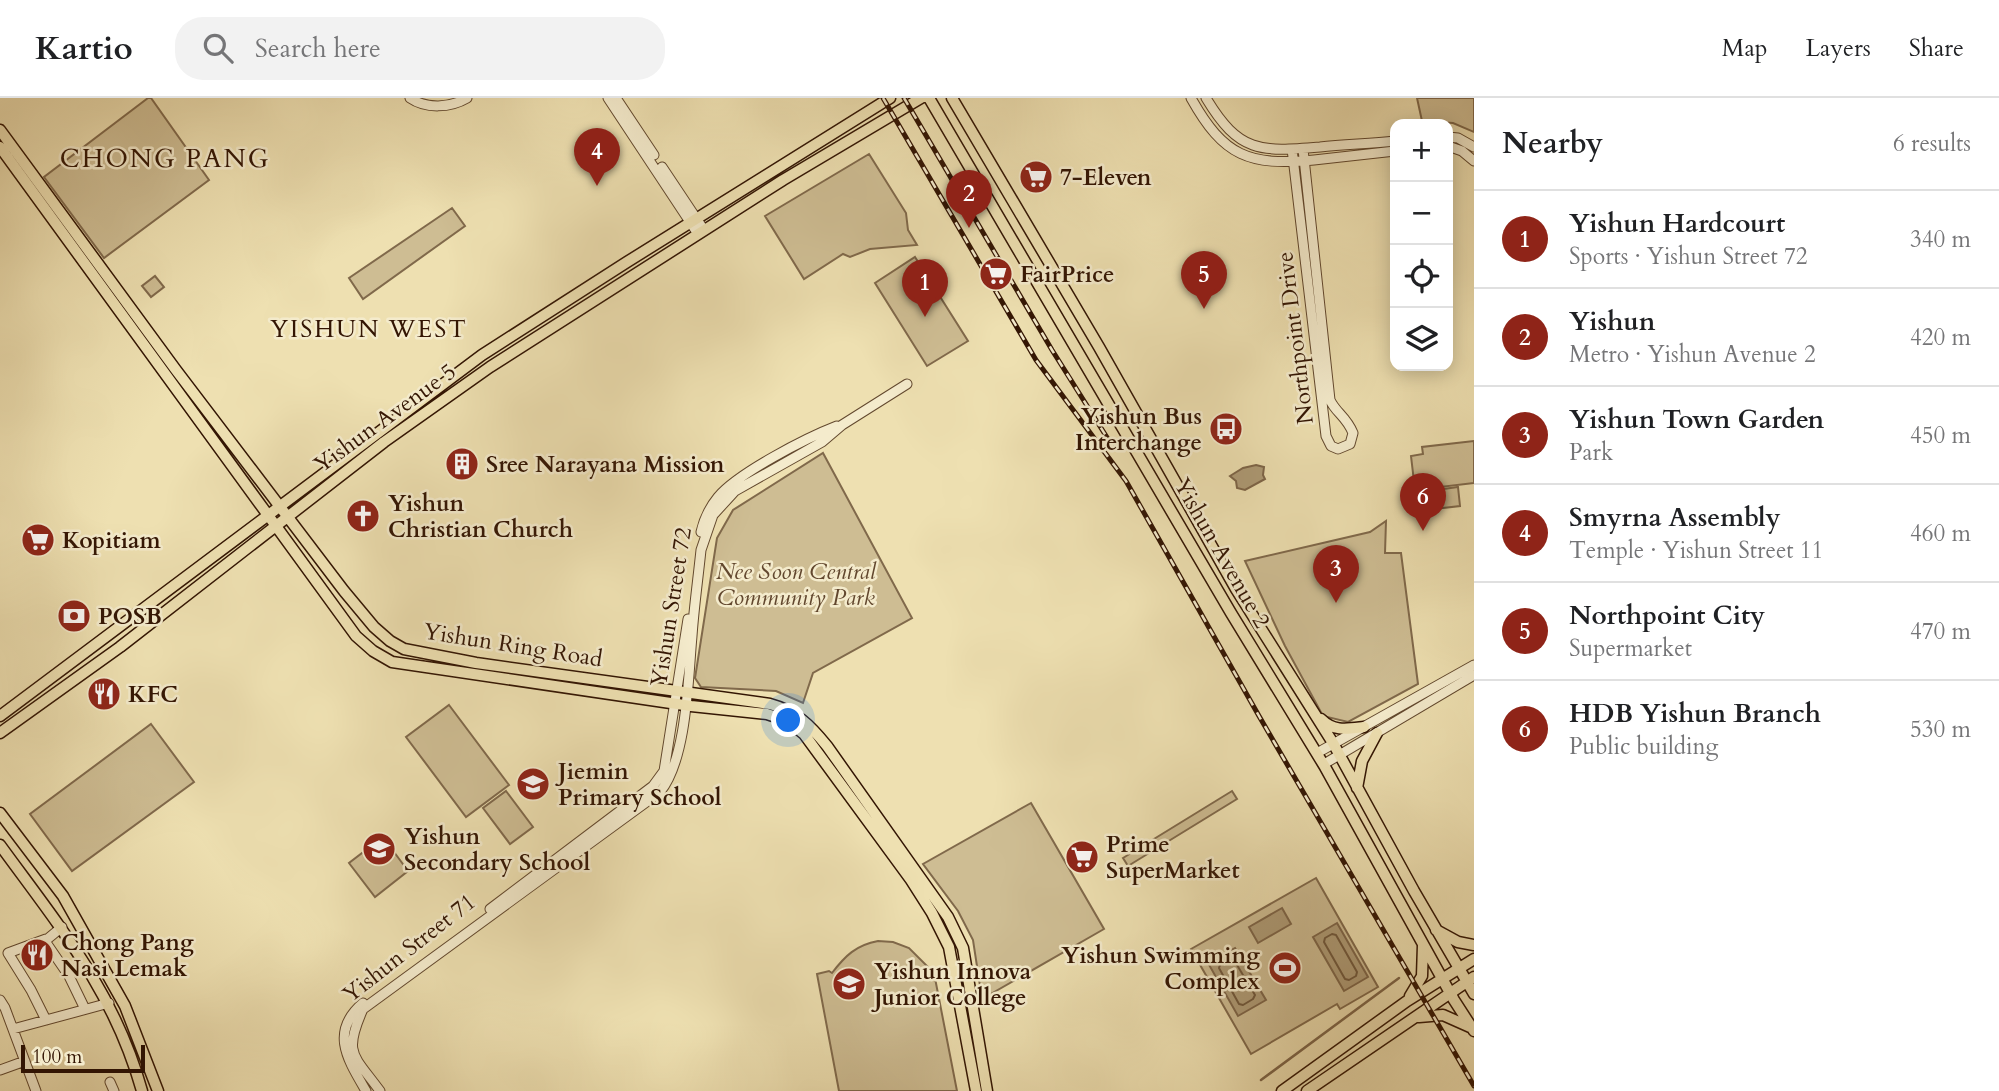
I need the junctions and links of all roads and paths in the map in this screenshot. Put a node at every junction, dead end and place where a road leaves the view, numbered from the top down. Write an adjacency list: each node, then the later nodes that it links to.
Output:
1 (410, 98): 2 (street)
2 (467, 98)
3 (608, 98): 23 (street)
4 (616, 98): 23 (street)
5 (890, 98): 23 (main road, Yishun Avenue 5)
6 (922, 98): 24 (main road, Yishun Avenue 5)
7 (929, 98): 39 (main road, Yishun Avenue 2)
8 (952, 98): 33 (main road, Yishun Avenue 2)
9 (1191, 98): 22 (street)
10 (1206, 98): 17 (street)
11 (0, 130): 26 (main road, Yishun Ring Road)
12 (1453, 138): 15 (street)
13 (1390, 141): 18 (street)
14 (0, 147): 27 (main road, Yishun Ring Road)
15 (1474, 147)
16 (1453, 148): 21 (street)
17 (1292, 149): 18 (street); 22 (street, Northpoint Drive)
18 (1303, 149): 20 (street, Northpoint Drive)
19 (1390, 152): 20 (street)
20 (1304, 161): 22 (street); 22 (street, Northpoint Drive)
21 (1474, 161)
22 (1293, 163)
23 (694, 220): 24 (street); 26 (main road, Yishun Avenue 5)
24 (701, 232): 28 (main road, Yishun Avenue 5)
25 (908, 384): 32 (street, Yishun Street 72)
26 (280, 506): 27 (main road, Yishun Avenue 5); 28 (main road, Yishun Ring Road)
27 (269, 515): 29 (main road, Yishun Ring Road); 34 (main road, Yishun Avenue 5)
28 (288, 517): 29 (main road, Yishun Avenue 5); 32 (main road, Yishun Ring Road)
29 (277, 526): 32 (main road, Yishun Ring Road); 36 (main road, Yishun Avenue 5)
30 (1474, 665): 35 (street)
31 (1474, 675): 37 (street)
32 (681, 698): 69 (street, Yishun Street 71); 70 (street, Yishun Street 71); 71 (main road, Yishun Ring Road); 72 (main road, Yishun Ring Road)
33 (1314, 712): 35 (main road); 38 (main road, Yishun Avenue 2)
34 (0, 716)
35 (1364, 727): 38 (street)
36 (0, 733)
37 (1377, 733): 40 (street); 42 (main road)
38 (1333, 743): 39 (street); 40 (main road, Yishun Avenue 2)
39 (1317, 753): 41 (main road, Yishun Avenue 2)
40 (1339, 755): 41 (street); 42 (main road, Yishun Avenue 2)
41 (1324, 764): 48 (main road, Yishun Avenue 2)
42 (1357, 788): 46 (main road, Yishun Avenue 2)
43 (0, 813): 68 (main road)
44 (0, 845): 45 (main road)
45 (62, 927): 47 (street); 58 (main road)
46 (1436, 930): 49 (main road); 51 (main road, Yishun Avenue 2)
47 (46, 939): 59 (street); 61 (street)
48 (1423, 944): 52 (main road, Yishun Avenue 2); 57 (main road)
49 (1474, 945)
50 (1474, 959): 51 (main road)
51 (1458, 969): 52 (main road); 53 (main road, Yishun Avenue 2)
52 (1442, 978): 54 (main road, Yishun Avenue 2); 57 (main road)
53 (1470, 979): 54 (main road); 55 (main road, Yishun Avenue 2)
54 (1451, 993): 60 (main road); 63 (main road, Yishun Avenue 2)
55 (1474, 994)
56 (0, 1000): 62 (street)
57 (1407, 1001): 73 (main road)
58 (109, 1003): 59 (street); 67 (main road)
59 (85, 1009): 61 (street)
60 (1416, 1018): 63 (main road); 74 (main road)
61 (46, 1020): 62 (street)
62 (13, 1029): 64 (street)
63 (1473, 1030)
64 (25, 1061): 65 (street); 66 (street)
65 (0, 1069)
66 (36, 1091)
67 (142, 1091)
68 (158, 1091)
69 (366, 1091)
70 (380, 1091)
71 (976, 1091)
72 (988, 1091)
73 (1282, 1091)
74 (1307, 1091)

